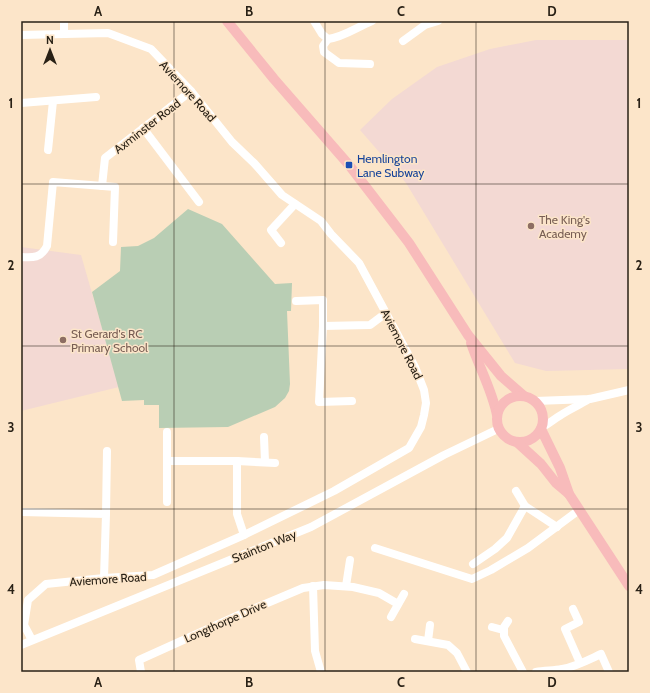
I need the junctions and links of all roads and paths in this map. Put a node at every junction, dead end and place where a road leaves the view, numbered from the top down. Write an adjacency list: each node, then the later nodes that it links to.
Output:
1 (64, 21): 7 (street)
2 (227, 21): 27 (main road)
3 (314, 21): 9 (street)
4 (372, 21): 9 (street)
5 (438, 21): 6 (street)
6 (424, 23): 10 (street)
7 (64, 34): 8 (street, Aviemore Road); 12 (street, Aviemore Road)
8 (21, 35)
9 (328, 39): 11 (street)
10 (403, 41)
11 (370, 64)
12 (191, 91): 16 (street, Axminster Road); 20 (street, Aviemore Road)
13 (96, 97): 14 (street)
14 (53, 101): 15 (street); 17 (street)
15 (21, 104)
16 (144, 128): 18 (street, Axminster Road); 19 (street)
17 (48, 150)
18 (102, 186): 21 (street); 23 (street)
19 (199, 202)
20 (295, 204): 22 (street); 25 (street, Aviemore Road)
21 (113, 242)
22 (282, 244)
23 (21, 257)
24 (296, 300): 26 (street)
25 (386, 313): 26 (street); 52 (street, Aviemore Road)
26 (323, 326): 31 (street)
27 (468, 335): 29 (main road); 33 (main road)
28 (629, 390): 30 (street)
29 (524, 396): 32 (main road); 33 (main road)
30 (590, 399): 32 (street); 34 (street)
31 (352, 401)
32 (535, 401): 34 (main road)
33 (497, 415): 35 (main road)
34 (542, 428): 38 (main road); 45 (main road)
35 (498, 429): 38 (main road); 69 (street, Stainton Way)
36 (167, 432): 40 (street)
37 (264, 437): 42 (street)
38 (518, 443): 45 (main road)
39 (107, 451): 50 (street)
40 (167, 461): 41 (street); 46 (street)
41 (237, 461): 42 (street); 52 (street)
42 (265, 462): 43 (street)
43 (275, 463)
44 (516, 491): 47 (street)
45 (569, 494): 48 (main road)
46 (167, 502)
47 (525, 506): 51 (street); 55 (street)
48 (579, 510): 51 (street); 59 (main road)
49 (21, 512): 50 (street)
50 (106, 514): 56 (street)
51 (557, 527): 53 (street)
52 (244, 535): 56 (street, Aviemore Road)
53 (375, 548)
54 (350, 560): 58 (street)
55 (473, 564)
56 (104, 578): 69 (street, Aviemore Road)
57 (313, 586): 58 (street, Longthorpe Drive); 73 (street, Longthorpe Drive); 74 (street)
58 (346, 586): 61 (street, Longthorpe Drive)
59 (629, 586)
60 (404, 594): 61 (street)
61 (398, 604): 63 (street)
62 (573, 609): 72 (street)
63 (391, 616)
64 (508, 621): 67 (street)
65 (430, 625): 70 (street)
66 (492, 627): 67 (street)
67 (503, 630): 76 (street)
68 (415, 639): 70 (street)
69 (32, 640): 71 (street, Stainton Way)
70 (428, 641): 75 (street)
71 (21, 644)
72 (580, 664): 77 (street); 78 (street)
73 (140, 672)
74 (321, 672)
75 (467, 672)
76 (523, 672)
77 (536, 672)
78 (609, 672)

